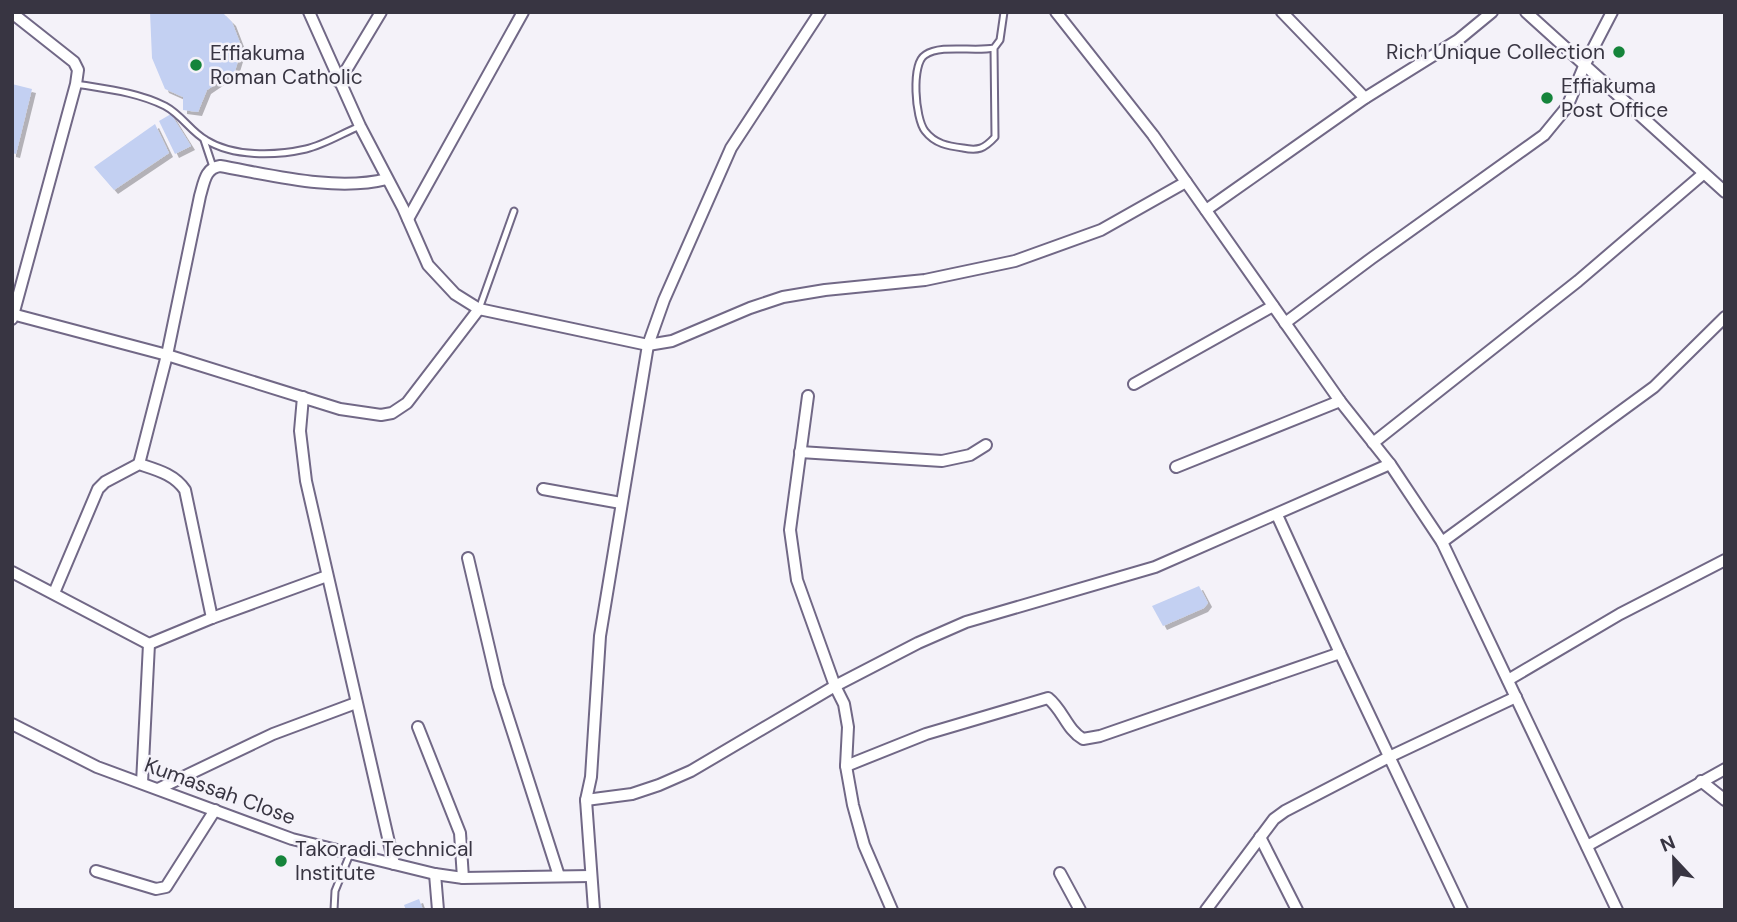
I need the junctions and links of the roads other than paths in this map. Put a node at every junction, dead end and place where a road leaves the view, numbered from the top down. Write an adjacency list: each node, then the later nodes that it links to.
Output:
1 (309, 12): 14 (street)
2 (381, 12): 14 (street)
3 (523, 12): 26 (street)
4 (820, 12): 32 (street)
5 (1004, 12): 12 (lane)
6 (1056, 12): 22 (street)
7 (1282, 12): 16 (street)
8 (1492, 12): 16 (street)
9 (1526, 12): 13 (street)
10 (1612, 12): 13 (street)
11 (12, 13): 15 (street)
12 (994, 48): 12 (lane)
13 (1585, 64): 20 (street); 31 (street)
14 (339, 82): 17 (street)
15 (76, 84): 18 (lane); 29 (street)
16 (1365, 98): 24 (street)
17 (360, 126): 18 (lane); 21 (street)
18 (204, 139): 19 (lane)
19 (214, 167): 21 (street); 33 (street)
20 (1703, 174): 23 (street); 38 (street)
21 (387, 179): 26 (street)
22 (1186, 182): 24 (street); 32 (street)
23 (1725, 192)
24 (1206, 210): 27 (street)
25 (513, 211): 28 (lane)
26 (408, 219): 28 (street)
27 (1273, 306): 31 (street); 34 (street)
28 (480, 309): 32 (street); 36 (street)
29 (13, 316): 33 (street)
30 (1725, 317): 47 (street)
31 (1285, 323): 37 (street)
32 (649, 345): 45 (street)
33 (167, 355): 36 (street); 41 (street)
34 (1134, 384)
35 (808, 396): 40 (street)
36 (303, 397): 51 (street)
37 (1340, 401): 38 (street); 43 (street)
38 (1373, 443): 42 (street)
39 (986, 445): 40 (street)
40 (800, 452): 57 (street)
41 (139, 464): 52 (street); 53 (street)
42 (1390, 464): 46 (street); 47 (street)
43 (1176, 467)
44 (543, 489): 45 (street)
45 (621, 503): 68 (street)
46 (1277, 515): 55 (street); 57 (street)
47 (1442, 542): 56 (street)
48 (468, 558): 78 (street)
49 (1725, 560): 56 (street)
50 (12, 572): 52 (street)
51 (327, 576): 53 (street); 59 (street)
52 (54, 593): 54 (street)
53 (212, 618): 54 (street)
54 (149, 644): 66 (street)
55 (1340, 653): 62 (street); 63 (street)
56 (1508, 680): 58 (street)
57 (835, 686): 63 (street); 68 (street)
58 (1516, 697): 62 (street); 72 (street)
59 (356, 703): 67 (street); 74 (street)
60 (12, 724): 66 (street, Kumassah Close)
61 (418, 727): 80 (street)
62 (1389, 757): 71 (street); 88 (street)
63 (846, 766): 84 (street)
64 (1725, 769): 65 (street)
65 (1702, 781): 69 (street); 72 (street)
66 (142, 783): 67 (street, Kumassah Close)
67 (158, 789): 70 (street, Kumassah Close)
68 (586, 800): 79 (street)
69 (1725, 800)
70 (215, 810): 73 (street, Kumassah Close); 75 (street)
71 (1260, 836): 86 (street); 87 (street)
72 (1587, 846): 89 (street)
73 (350, 854): 74 (street, Kumassah Close); 81 (lane)
74 (394, 864): 77 (street, Kumassah Close)
75 (96, 872)
76 (1060, 873): 85 (street)
77 (435, 874): 80 (street, Kumassah Close); 82 (street)
78 (559, 876): 79 (street, Kumassah Close); 80 (street, Kumassah Close)
79 (591, 876): 83 (street)
80 (463, 877)
81 (334, 910)
82 (438, 910)
83 (594, 910)
84 (891, 910)
85 (1080, 910)
86 (1206, 910)
87 (1297, 910)
88 (1462, 910)
89 (1617, 910)

